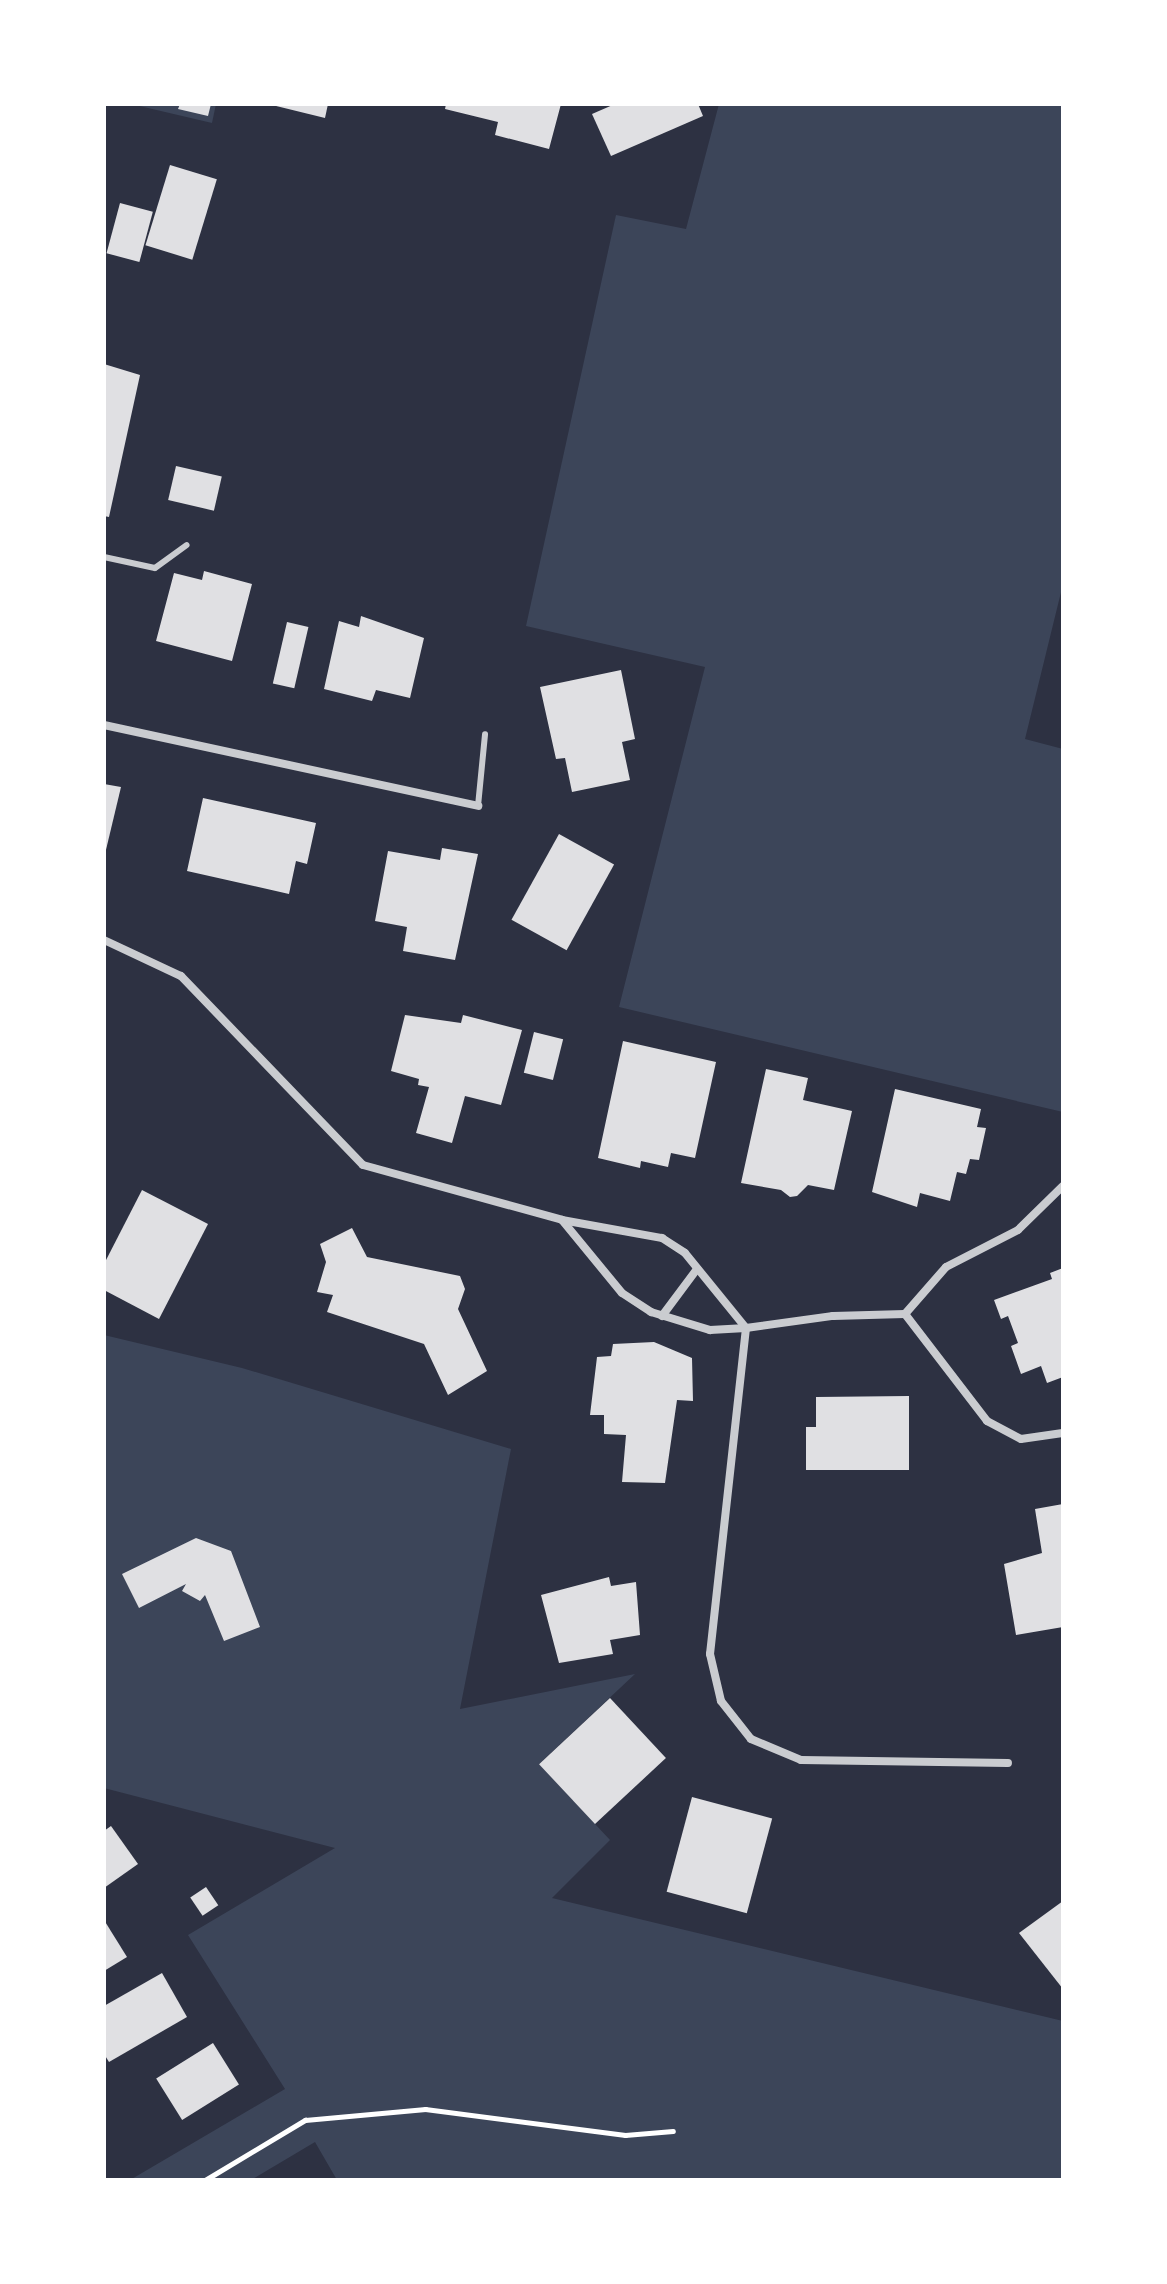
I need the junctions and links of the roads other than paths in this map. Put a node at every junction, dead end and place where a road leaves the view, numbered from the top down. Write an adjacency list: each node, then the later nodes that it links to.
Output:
1 (187, 545): 2 (lane)
2 (104, 557)
3 (104, 725): 5 (street)
4 (485, 734): 5 (lane)
5 (478, 806)
6 (104, 940): 8 (street)
7 (1063, 1186): 10 (street)
8 (562, 1220): 9 (street); 11 (street)
9 (697, 1269): 11 (street); 12 (street)
10 (905, 1314): 12 (street); 13 (street)
11 (662, 1316): 12 (street)
12 (746, 1328): 14 (street)
13 (1063, 1433)
14 (1008, 1763)

